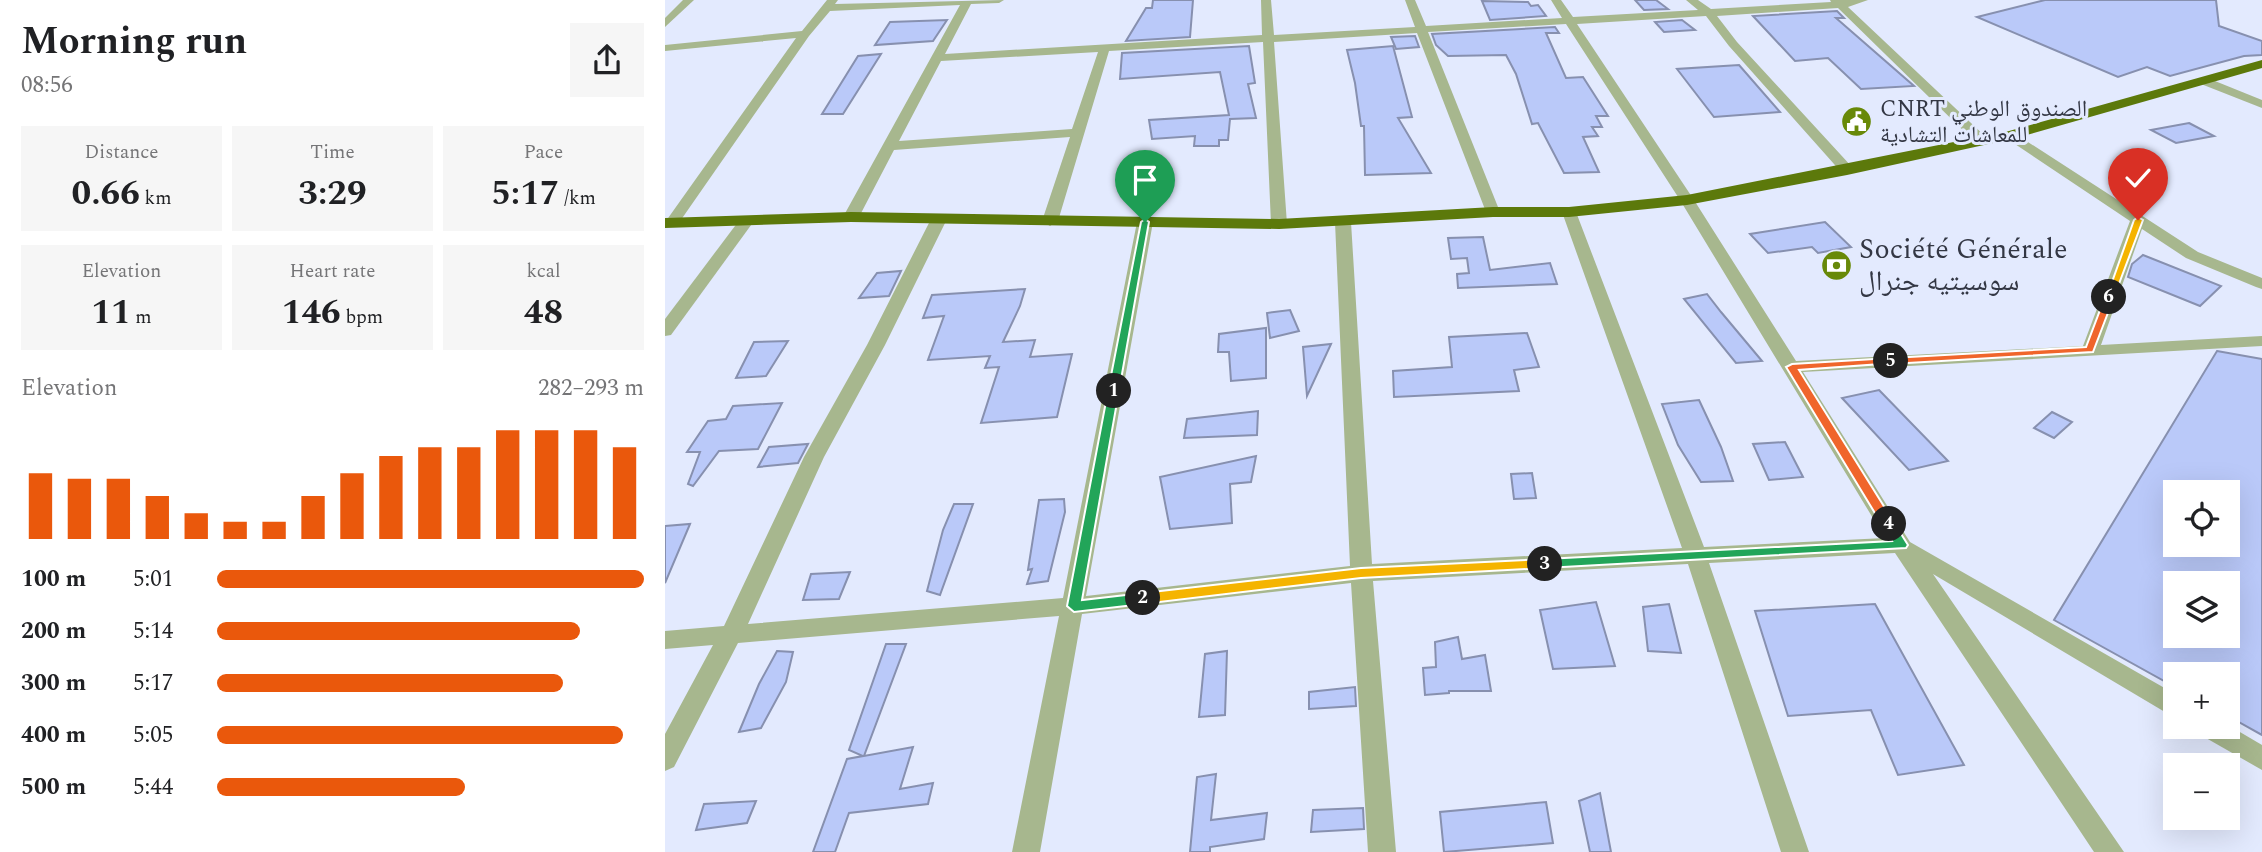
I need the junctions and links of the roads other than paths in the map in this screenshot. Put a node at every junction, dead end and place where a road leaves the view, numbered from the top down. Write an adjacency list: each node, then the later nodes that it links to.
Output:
1 (689, 0): 13 (street)
2 (999, 0): 8 (street)
3 (1266, 0): 16 (street)
4 (1410, 0): 14 (street)
5 (1556, 0): 12 (street)
6 (1691, 0): 11 (street)
7 (1863, 0): 9 (street)
8 (968, 1): 10 (street); 19 (street)
9 (1838, 2): 11 (street); 25 (street)
10 (829, 4): 15 (street)
11 (1709, 13): 12 (street); 27 (street)
12 (1568, 20): 14 (street); 28 (street)
13 (665, 24)
14 (1420, 28): 16 (street); 29 (street)
15 (805, 34): 17 (street); 38 (street)
16 (1268, 39): 18 (street); 39 (street)
17 (665, 48)
18 (1104, 50): 19 (street); 23 (street)
19 (935, 58): 26 (street)
20 (2262, 64): 21 (highway)
21 (2205, 80): 22 (street); 24 (highway)
22 (2262, 104)
23 (1077, 133): 26 (street); 33 (street)
24 (2011, 135): 25 (highway); 34 (street)
25 (1983, 142): 27 (highway)
26 (889, 146): 31 (street)
27 (1847, 170): 28 (highway)
28 (1687, 200): 30 (highway); 44 (street)
29 (1493, 212): 30 (highway); 37 (highway)
30 (1569, 212): 46 (street)
31 (851, 218): 32 (highway); 35 (highway)
32 (939, 219): 33 (highway); 49 (street)
33 (1050, 220): 36 (highway)
34 (2138, 220): 40 (street); 43 (street)
35 (746, 221): 38 (highway); 41 (street)
36 (1145, 222): 39 (highway); 48 (street)
37 (1343, 222): 39 (highway); 47 (street)
38 (668, 224)
39 (1279, 224)
40 (2262, 284)
41 (665, 331)
42 (2260, 342): 43 (street)
43 (2090, 350): 44 (street)
44 (1792, 367): 45 (street)
45 (1901, 545): 46 (street); 51 (street); 58 (street)
46 (1696, 556): 47 (street); 57 (street)
47 (1361, 573): 48 (street); 56 (street)
48 (1074, 606): 49 (street); 55 (street)
49 (732, 633): 50 (street); 54 (street)
50 (665, 640)
51 (2163, 700)
52 (2230, 739): 53 (street)
53 (2262, 758)
54 (665, 759)
55 (1025, 852)
56 (1382, 852)
57 (1794, 852)
58 (2110, 852)

